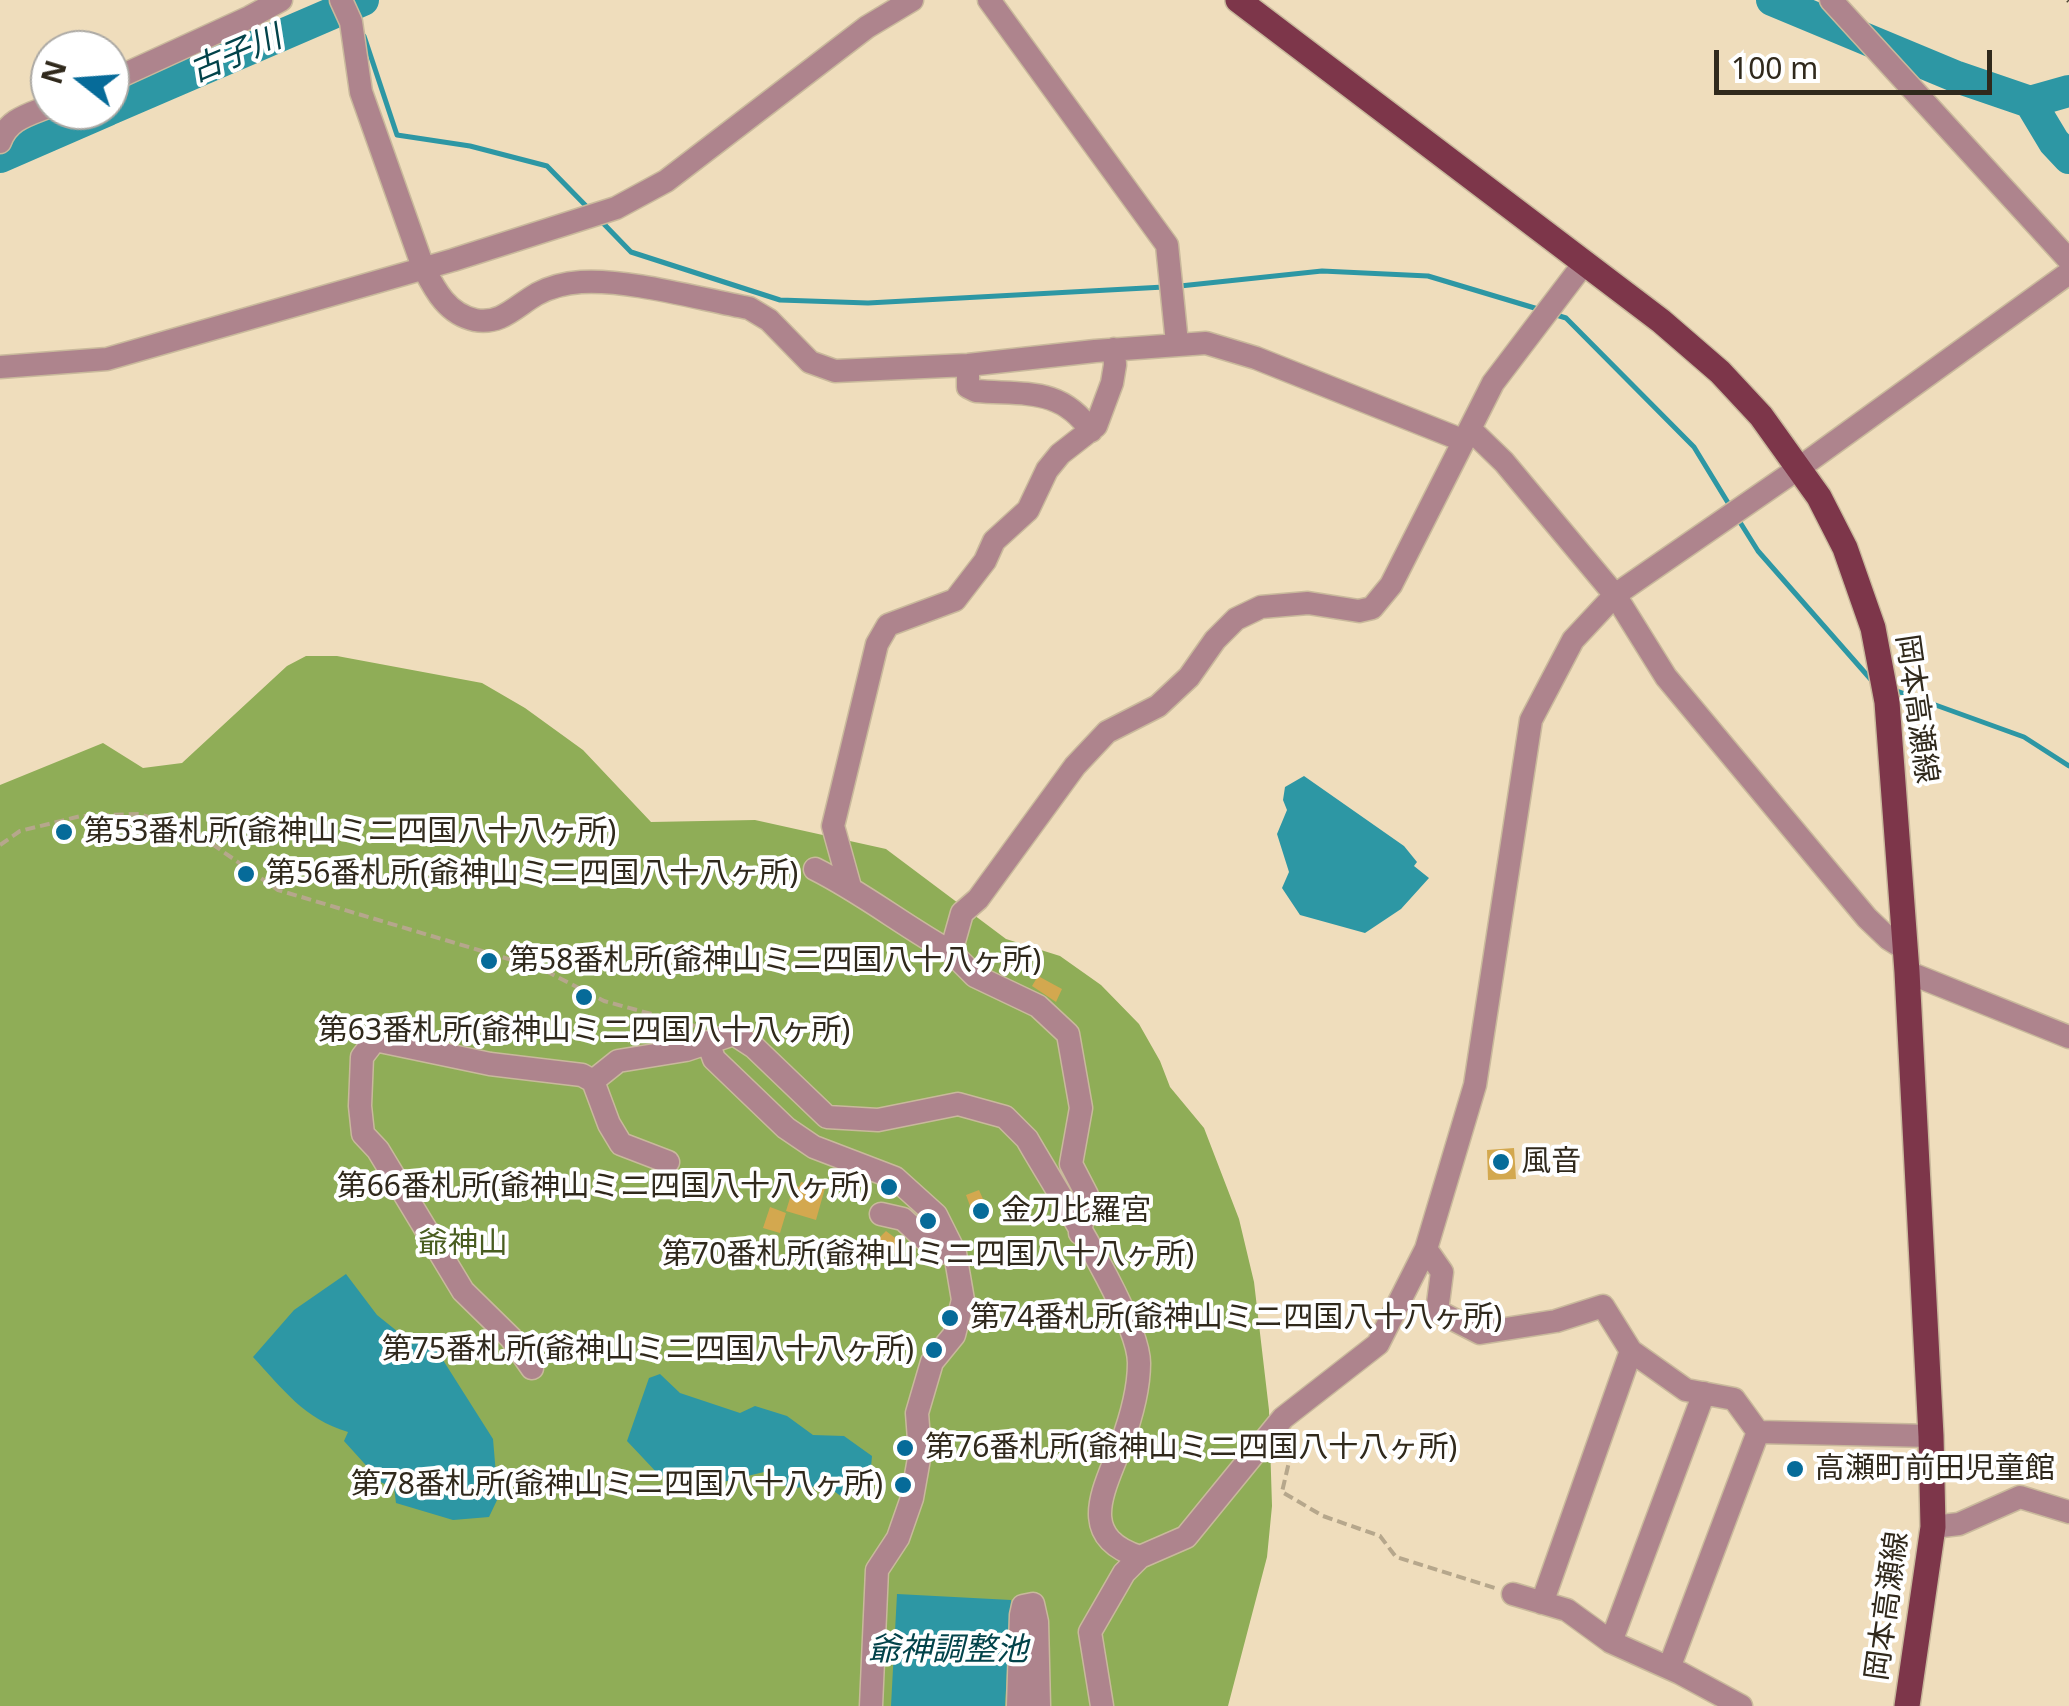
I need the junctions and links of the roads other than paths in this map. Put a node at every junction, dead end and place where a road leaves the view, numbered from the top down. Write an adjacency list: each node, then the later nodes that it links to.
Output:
1 (281, 0): 7 (street)
2 (342, 0): 13 (street)
3 (912, 0): 13 (street)
4 (989, 0): 15 (street)
5 (1238, 0): 12 (main road, 岡本高瀬線)
6 (1831, 0): 11 (street)
7 (244, 9): 8 (street)
8 (130, 70)
9 (30, 114): 10 (street)
10 (0, 142)
11 (2069, 260)
12 (1585, 262): 20 (street); 21 (main road, 岡本高瀬線)
13 (423, 267): 17 (street); 18 (street)
14 (2069, 273): 21 (street)
15 (1177, 343): 16 (street); 20 (street)
16 (1114, 349): 17 (street); 19 (street)
17 (968, 365): 19 (street)
18 (0, 367)
19 (1091, 431): 24 (street)
20 (1466, 435): 22 (street); 25 (street)
21 (1798, 468): 22 (street); 26 (main road, 岡本高瀬線)
22 (1615, 596): 26 (street); 34 (street)
23 (815, 869): 24 (street)
24 (850, 887): 25 (street)
25 (951, 952): 32 (street)
26 (1906, 960): 27 (street); 39 (main road, 岡本高瀬線)
27 (2069, 1037)
28 (708, 1042): 29 (street); 32 (street); 33 (street)
29 (594, 1082): 30 (street); 36 (street)
30 (668, 1162)
31 (881, 1214): 33 (street)
32 (1080, 1233): 42 (street)
33 (952, 1248): 47 (street)
34 (1426, 1249): 35 (street); 42 (street)
35 (1631, 1351): 37 (street); 44 (street)
36 (532, 1368)
37 (1704, 1393): 38 (street); 45 (street)
38 (1758, 1432): 39 (street); 46 (street)
39 (1932, 1436): 41 (main road, 岡本高瀬線)
40 (2069, 1512): 41 (street)
41 (1933, 1527): 52 (main road, 岡本高瀬線)
42 (1140, 1557): 50 (street)
43 (1513, 1594): 44 (street)
44 (1542, 1603): 45 (street)
45 (1611, 1642): 46 (street)
46 (1669, 1668): 51 (street)
47 (871, 1706)
48 (1018, 1706): 49 (street)
49 (1039, 1706)
50 (1102, 1706)
51 (1742, 1706)
52 (1907, 1706)

